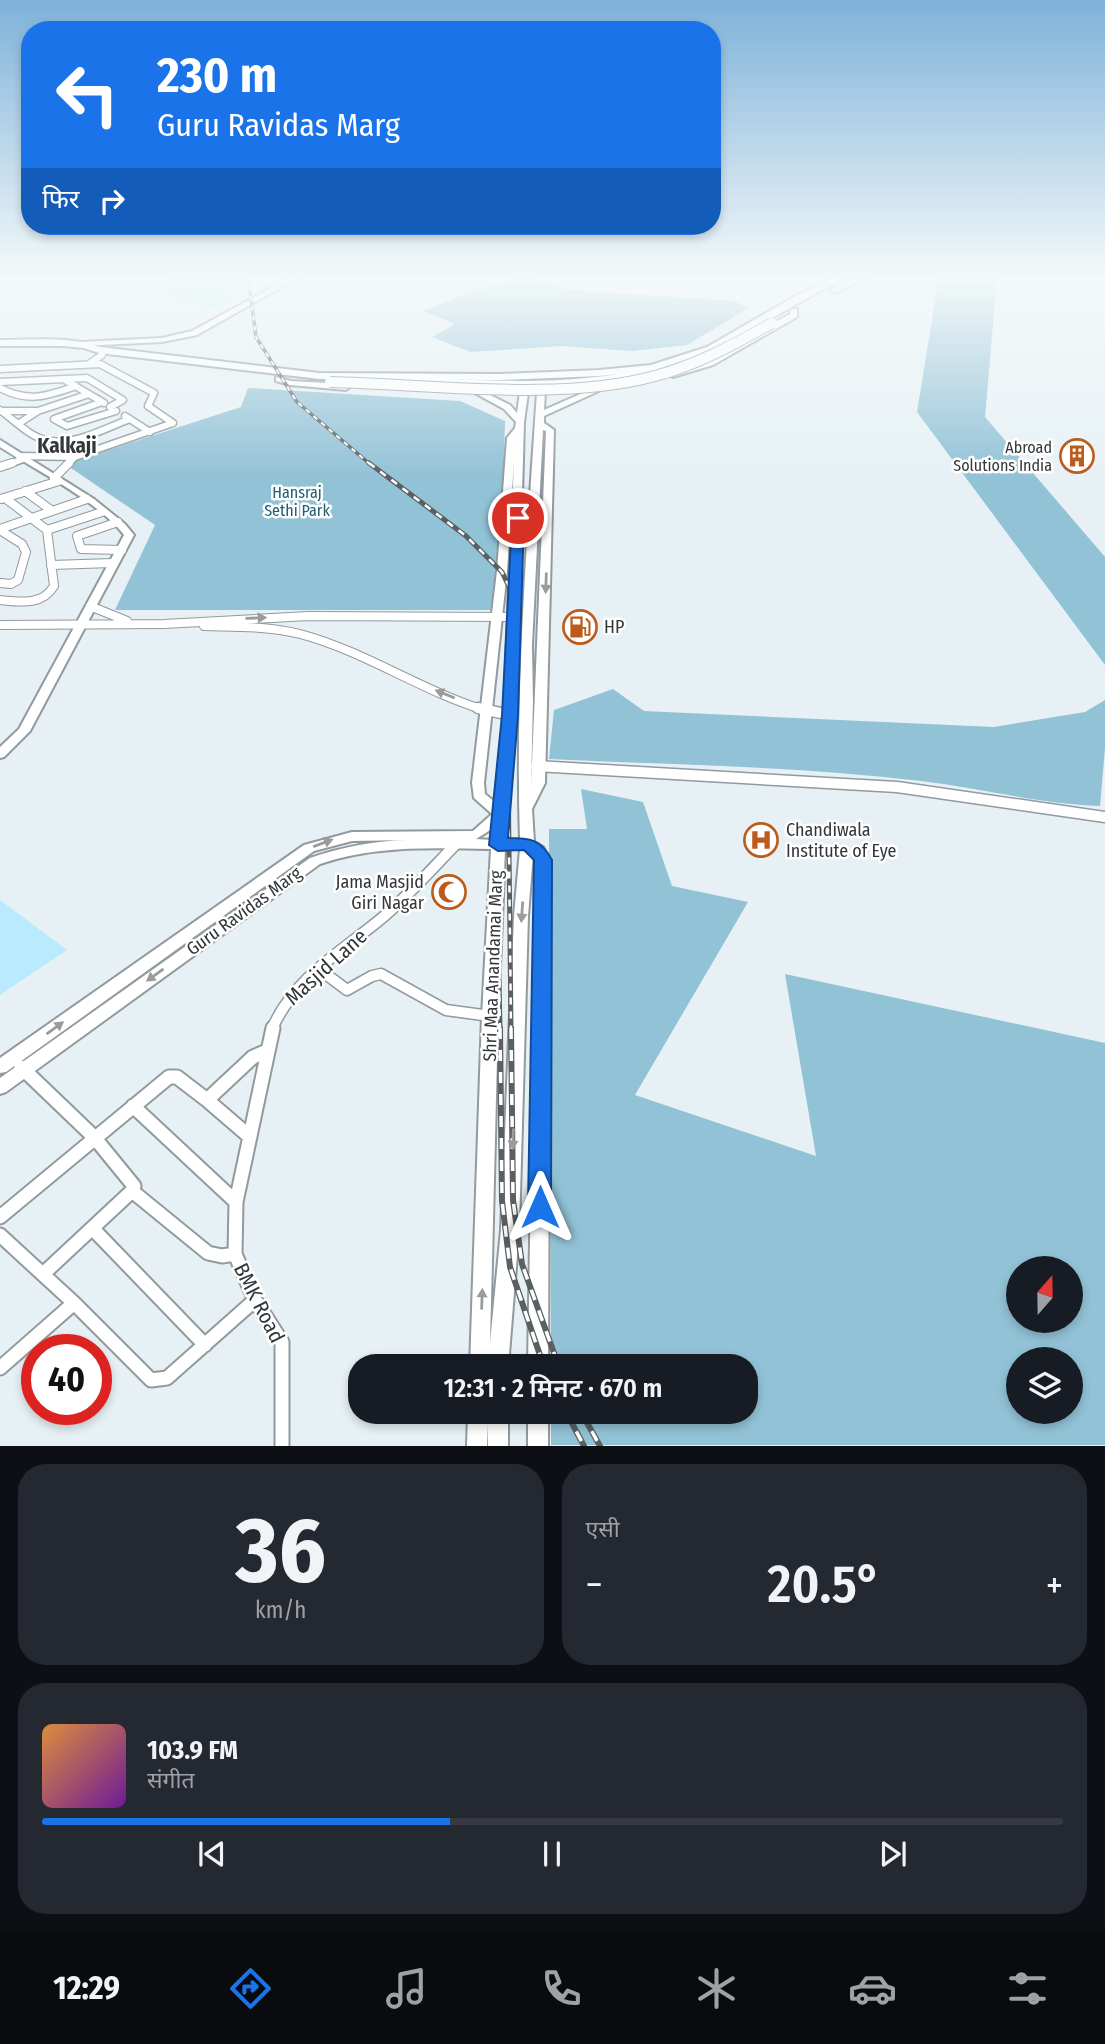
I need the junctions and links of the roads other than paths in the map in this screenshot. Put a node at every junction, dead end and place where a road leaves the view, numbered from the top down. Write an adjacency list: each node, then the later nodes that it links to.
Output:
1 (60, 343): 6 (main road)
2 (92, 343): 6 (main road)
3 (720, 343): 10 (main road)
4 (737, 343): 14 (main road, bridge)
5 (744, 343): 21 (main road)
6 (81, 344): 12 (main road)
7 (0, 349): 8 (main road)
8 (103, 355): 9 (street); 14 (main road)
9 (89, 364): 11 (street); 36 (street)
10 (652, 368): 12 (main road); 15 (main road)
11 (0, 369)
12 (319, 376): 16 (main road)
13 (64, 379): 17 (street); 19 (street); 29 (street)
14 (279, 379): 22 (main road)
15 (602, 379): 18 (main road); 21 (main road)
16 (441, 380): 18 (main road); 22 (main road)
17 (0, 382)
18 (534, 383): 25 (main road); 26 (main road)
19 (76, 386): 20 (street); 27 (street)
20 (0, 388)
21 (610, 389): 23 (main road)
22 (431, 390): 24 (main road)
23 (597, 390): 26 (main road); 33 (main road)
24 (475, 391): 25 (main road); 35 (main road)
25 (524, 392): 26 (main road); 35 (main road, Shri Maa Anandamai Marg)
26 (541, 392): 33 (main road, Shri Maa Anandamai Marg)
27 (89, 394): 28 (street); 31 (street)
28 (102, 402): 29 (street); 29 (street)
29 (113, 409): 32 (street)
30 (1, 411): 31 (street); 34 (street)
31 (37, 411): 34 (street)
32 (130, 419): 34 (street); 36 (street)
33 (539, 420): 66 (main road, Shri Maa Anandamai Marg); 67 (main road, one-way to 67)
34 (18, 424)
35 (520, 425): 57 (main road); 58 (main road, Shri Maa Anandamai Marg)
36 (150, 432): 38 (street)
37 (0, 443): 39 (main road)
38 (75, 457): 39 (street); 41 (street)
39 (21, 458): 40 (street); 41 (main road)
40 (0, 467)
41 (57, 479): 42 (street); 44 (main road)
42 (26, 491): 43 (street); 45 (street)
43 (2, 499): 47 (street)
44 (87, 499): 45 (street); 46 (main road)
45 (51, 510): 47 (street)
46 (102, 512): 48 (main road); 50 (street)
47 (30, 518): 49 (street); 50 (street)
48 (118, 522): 51 (main road); 51 (street)
49 (0, 530): 54 (street)
50 (47, 530): 53 (street)
51 (122, 550): 52 (main road)
52 (113, 563): 53 (street); 56 (main road)
53 (51, 565): 55 (street)
54 (0, 583)
55 (0, 600)
56 (90, 606): 59 (main road); 60 (street)
57 (496, 617): 58 (street); 61 (street, one-way to 57); 63 (main road)
58 (514, 617): 64 (main road, Shri Maa Anandamai Marg)
59 (83, 624): 60 (street); 62 (street); 65 (main road)
60 (139, 624): 61 (street)
61 (164, 624): 63 (street, one-way to 61)
62 (0, 625)
63 (486, 710): 64 (street); 69 (main road)
64 (510, 715): 69 (main road, Shri Maa Anandamai Marg)
65 (0, 754)
66 (524, 765): 67 (street); 68 (main road, Shri Maa Anandamai Marg)
67 (539, 766): 68 (main road); 70 (street)
68 (527, 807): 71 (main road, Shri Maa Anandamai Marg)
69 (500, 814): 73 (main road, Shri Maa Anandamai Marg); 77 (main road, Guru Ravidas Marg, one-way to 69)
70 (1105, 817)
71 (527, 844): 73 (main road, Guru Ravidas Marg); 94 (main road, Shri Maa Anandamai Marg, one-way to 94); 95 (main road)
72 (455, 845): 73 (main road, Guru Ravidas Marg); 74 (street, Masjid Lane); 77 (main road, Guru Ravidas Marg, one-way to 77)
73 (498, 845): 75 (main road, Shri Maa Anandamai Marg)
74 (319, 969): 75 (street); 76 (street, Masjid Lane)
75 (491, 1016): 93 (main road, Shri Maa Anandamai Marg, one-way to 75)
76 (267, 1051): 79 (street); 82 (street, Masjid Lane)
77 (12, 1065): 78 (main road, Guru Ravidas Marg); 81 (street)
78 (0, 1087)
79 (207, 1100): 80 (street); 82 (street)
80 (133, 1106): 81 (street); 84 (street)
81 (94, 1137): 83 (street); 85 (street)
82 (250, 1137): 84 (street, Masjid Lane)
83 (132, 1191): 86 (street); 88 (street)
84 (236, 1202): 88 (street, BMK Road)
85 (0, 1217)
86 (93, 1229): 89 (street); 92 (street)
87 (0, 1235): 89 (street)
88 (234, 1254): 90 (street, BMK Road)
89 (43, 1274): 91 (street)
90 (255, 1300): 92 (street); 100 (street, BMK Road)
91 (74, 1303): 92 (street); 96 (street)
92 (205, 1345)
93 (480, 1354)
94 (499, 1354)
95 (538, 1354)
96 (0, 1368)
97 (478, 1424): 101 (main road)
98 (498, 1424): 102 (main road)
99 (538, 1424): 103 (main road)
100 (282, 1446)
101 (478, 1446)
102 (498, 1446)
103 (537, 1446)

